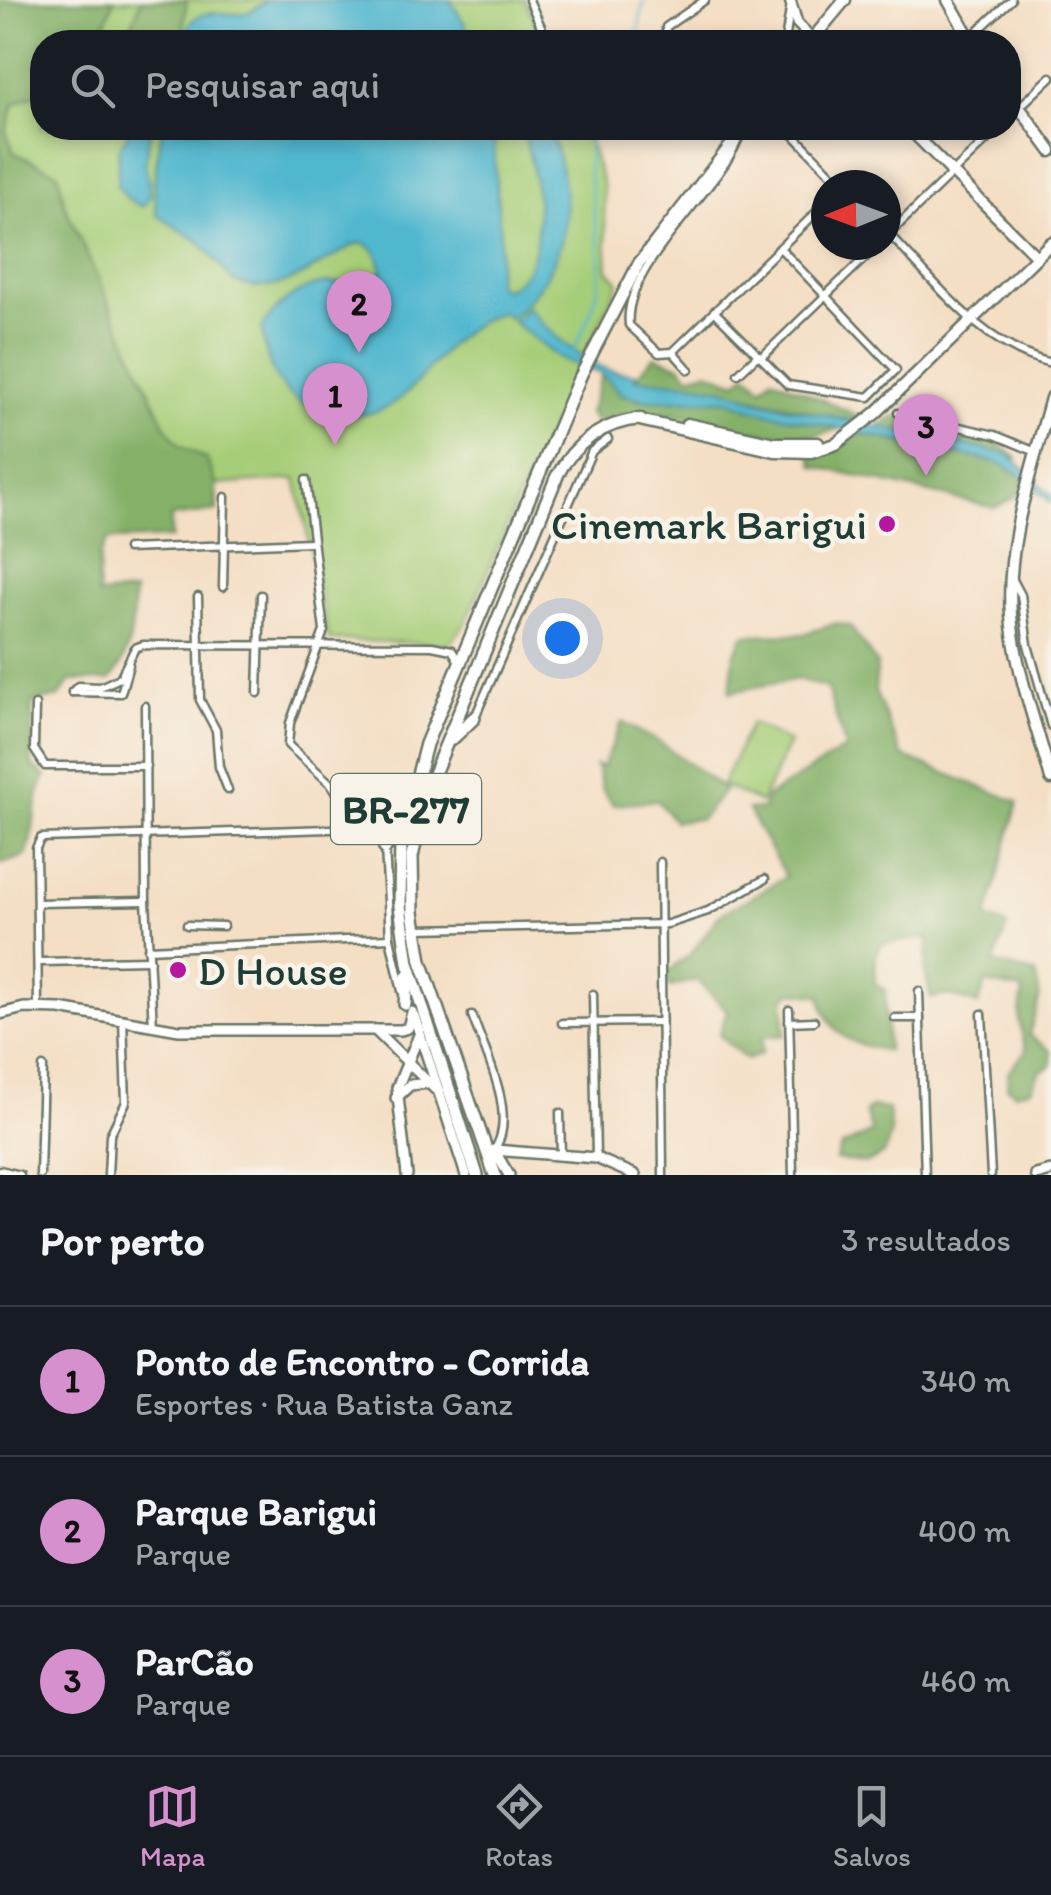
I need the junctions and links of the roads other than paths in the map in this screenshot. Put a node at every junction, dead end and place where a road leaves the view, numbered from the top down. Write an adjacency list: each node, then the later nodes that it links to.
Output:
1 (528, 0): 7 (street)
2 (705, 0): 8 (street)
3 (842, 0): 11 (main road)
4 (948, 0): 12 (main road)
5 (1011, 0): 13 (street)
6 (790, 4): 9 (street); 10 (street)
7 (542, 30)
8 (666, 30)
9 (787, 30)
10 (805, 30)
11 (819, 30)
12 (964, 30)
13 (981, 30)
14 (1051, 78): 15 (street)
15 (1021, 107)
16 (1021, 109): 22 (main road)
17 (735, 140): 40 (main road)
18 (738, 140): 35 (street)
19 (799, 140): 23 (street)
20 (921, 140): 24 (street)
21 (986, 140): 24 (street)
22 (1051, 150)
23 (828, 170)
24 (954, 171): 26 (street); 30 (street)
25 (811, 217): 28 (street)
26 (901, 221)
27 (1051, 243): 30 (main road)
28 (779, 248): 32 (street); 33 (street)
29 (901, 248): 34 (street)
30 (1037, 256): 34 (main road)
31 (862, 260): 32 (street)
32 (825, 296): 36 (street); 36 (street)
33 (714, 311): 35 (street); 36 (street)
34 (972, 320): 37 (street); 45 (main road)
35 (669, 354): 38 (street)
36 (759, 356): 39 (street)
37 (1051, 363)
38 (690, 370)
39 (738, 374)
40 (579, 379): 61 (highway, BR-277)
41 (1051, 398): 44 (main road)
42 (898, 412): 44 (street)
43 (608, 439): 56 (street)
44 (1036, 457): 51 (main road)
45 (557, 476): 54 (highway, BR-277)
46 (306, 480): 48 (street)
47 (225, 497): 49 (street)
48 (311, 542): 49 (street); 59 (street)
49 (224, 546): 50 (street); 52 (street)
50 (127, 549)
51 (1011, 577): 66 (street); 70 (main road)
52 (224, 587)
53 (261, 594): 58 (street)
54 (508, 594): 56 (street); 68 (highway, BR-277)
55 (198, 597): 57 (street)
56 (526, 604): 65 (street)
57 (199, 644): 58 (street); 60 (street); 71 (street)
58 (260, 644): 59 (street); 62 (street)
59 (320, 644): 61 (street); 72 (street)
60 (128, 664): 60 (street)
61 (459, 664): 67 (highway, BR-277)
62 (258, 693)
63 (36, 705): 69 (street)
64 (145, 706): 69 (street)
65 (474, 718): 68 (highway)
66 (1051, 726)
67 (426, 744): 74 (highway); 89 (highway, BR-277)
68 (446, 746): 83 (highway, BR-277)
69 (146, 766): 73 (street)
70 (1051, 779)
71 (228, 790)
72 (363, 828): 73 (street); 74 (street)
73 (148, 832): 77 (street); 78 (street)
74 (384, 848): 84 (street)
75 (660, 862): 79 (street)
76 (766, 879): 79 (street)
77 (146, 901): 78 (street); 86 (street)
78 (38, 903): 88 (street)
79 (660, 924): 83 (street); 102 (street)
80 (187, 925): 81 (street)
81 (206, 925): 82 (street); 85 (street)
82 (222, 926)
83 (415, 929): 113 (highway, BR-277)
84 (390, 938): 85 (street); 93 (street)
85 (206, 944): 86 (street)
86 (148, 949): 87 (street)
87 (150, 960): 88 (street); 106 (street)
88 (39, 962): 92 (street)
89 (408, 963): 93 (highway); 125 (highway, BR-277)
90 (919, 991): 99 (street)
91 (592, 994): 104 (street)
92 (38, 1008): 95 (street); 100 (street)
93 (409, 1008): 107 (street); 108 (street)
94 (789, 1010): 103 (street)
95 (0, 1014)
96 (472, 1014): 115 (street)
97 (982, 1014): 132 (street)
98 (895, 1018): 99 (street)
99 (920, 1018): 131 (street)
100 (122, 1019): 106 (street); 122 (street)
101 (814, 1021): 103 (street)
102 (661, 1022): 104 (street); 129 (street)
103 (789, 1022): 130 (street)
104 (593, 1023): 105 (street); 117 (street)
105 (562, 1024)
106 (153, 1026): 107 (street)
107 (373, 1028): 109 (street)
108 (419, 1036): 109 (street); 111 (street)
109 (408, 1058): 111 (street); 112 (street)
110 (43, 1067): 121 (street)
111 (433, 1087): 112 (street); 124 (street)
112 (396, 1098): 123 (street)
113 (469, 1104): 115 (highway); 126 (highway, BR-277)
114 (560, 1113): 116 (street)
115 (494, 1150): 116 (street); 127 (street)
116 (561, 1156): 117 (street)
117 (596, 1158): 128 (street)
118 (0, 1170): 120 (street)
119 (1051, 1171): 133 (street)
120 (20, 1175)
121 (40, 1175)
122 (108, 1175)
123 (407, 1175)
124 (466, 1175)
125 (477, 1175)
126 (495, 1175)
127 (508, 1175)
128 (636, 1175)
129 (663, 1175)
130 (793, 1175)
131 (925, 1175)
132 (991, 1175)
133 (1036, 1175)

